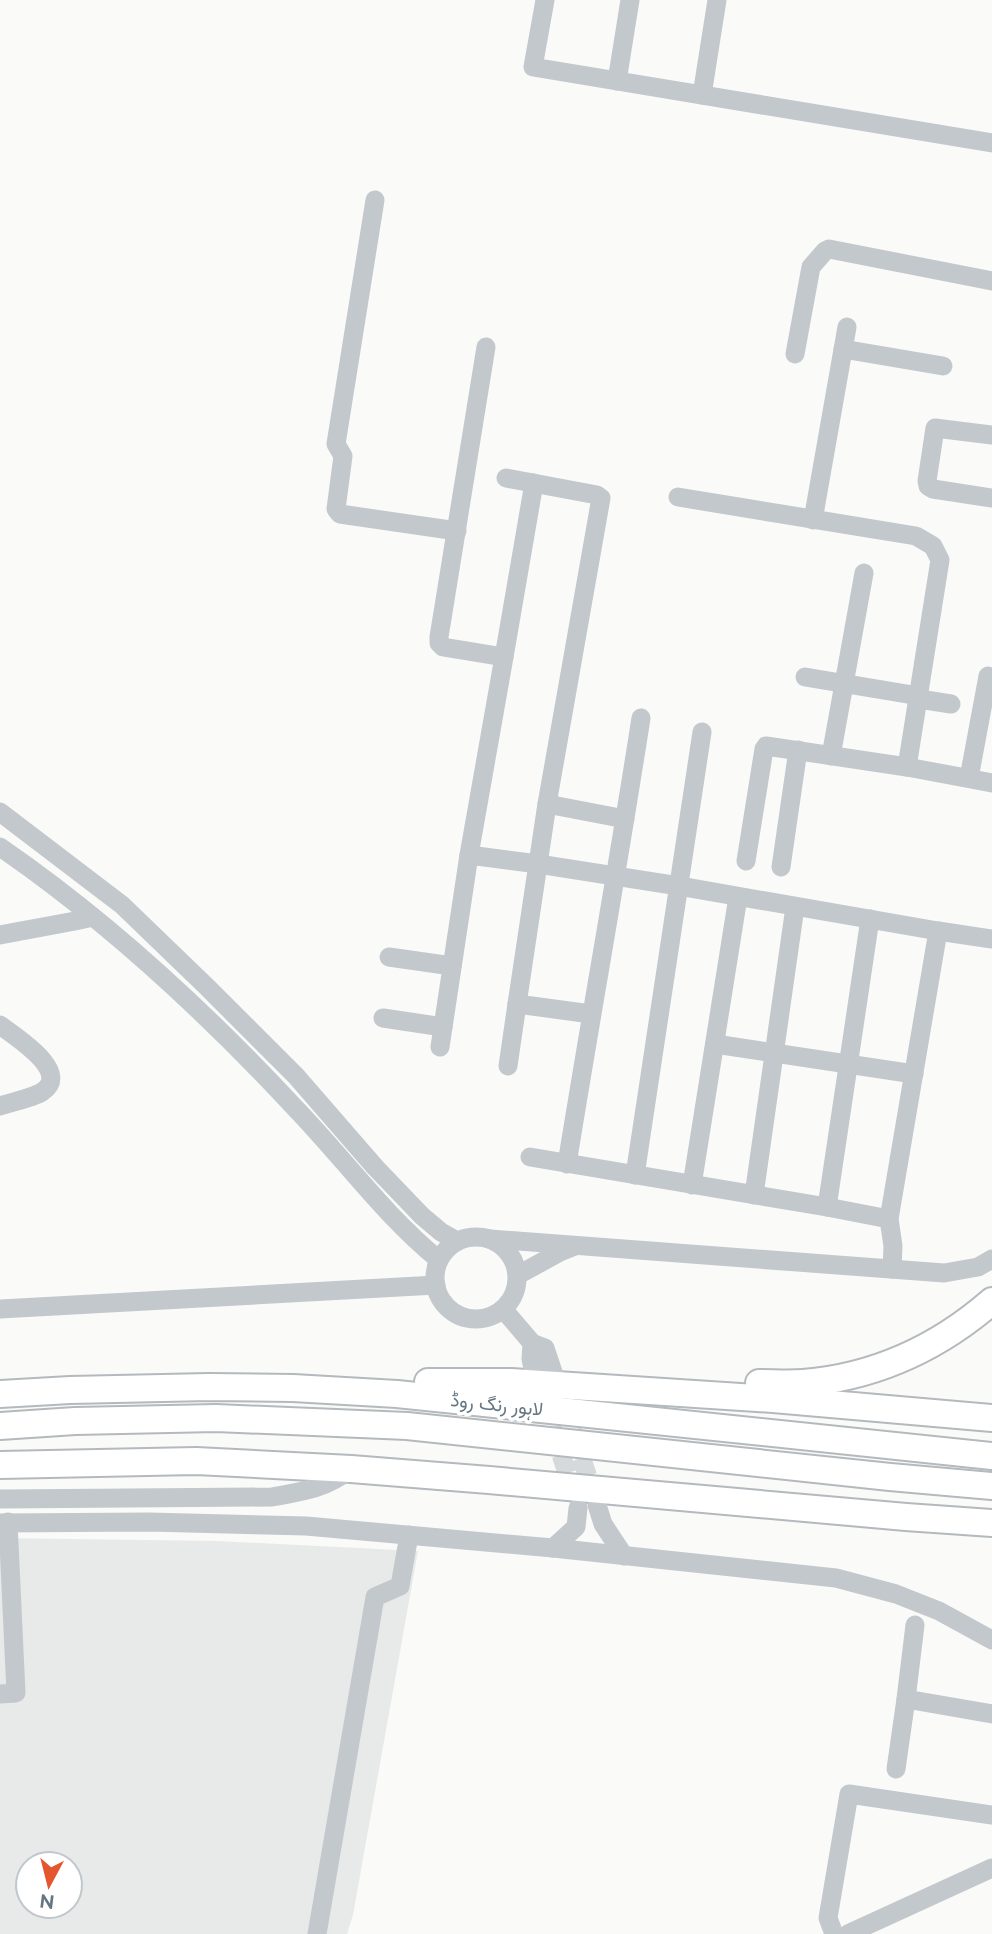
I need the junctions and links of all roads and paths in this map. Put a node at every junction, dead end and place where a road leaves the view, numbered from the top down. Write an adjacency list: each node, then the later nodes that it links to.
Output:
1 (545, 0): 4 (street)
2 (630, 0): 4 (street)
3 (717, 0): 5 (street)
4 (617, 81): 5 (street)
5 (702, 95): 6 (street)
6 (992, 143)
7 (375, 200): 20 (street)
8 (992, 281): 12 (street)
9 (847, 327): 11 (street)
10 (486, 347): 20 (street)
11 (844, 349): 13 (street); 19 (street)
12 (795, 354)
13 (943, 366)
14 (992, 435): 18 (street)
15 (506, 478): 16 (street)
16 (534, 483): 22 (street); 35 (street)
17 (678, 497): 19 (street)
18 (992, 498)
19 (813, 520): 26 (street)
20 (457, 531): 22 (street)
21 (864, 573): 25 (street)
22 (504, 657): 39 (street)
23 (988, 676): 33 (street)
24 (805, 677): 25 (street)
25 (844, 683): 26 (street); 31 (street)
26 (919, 698): 27 (street); 32 (street)
27 (951, 704)
28 (640, 718): 37 (street)
29 (702, 733): 44 (street)
30 (798, 750): 31 (street); 40 (street); 42 (street)
31 (831, 755): 32 (street)
32 (907, 767): 33 (street)
33 (969, 778): 34 (street)
34 (992, 783)
35 (547, 804): 37 (street); 41 (street)
36 (0, 812): 74 (street)
37 (625, 819): 43 (street)
38 (0, 847): 47 (street)
39 (469, 855): 41 (street); 53 (street)
40 (746, 861)
41 (538, 864): 43 (street); 54 (street)
42 (781, 867)
43 (616, 877): 44 (street); 55 (street)
44 (679, 886): 45 (street); 68 (street)
45 (738, 897): 46 (street); 59 (street)
46 (795, 907): 48 (street); 61 (street)
47 (93, 917): 50 (street); 77 (street)
48 (870, 919): 49 (street); 62 (street)
49 (938, 931): 51 (street); 64 (street)
50 (0, 935)
51 (992, 939)
52 (389, 957): 53 (street)
53 (452, 966): 58 (street)
54 (517, 1004): 55 (street); 63 (street)
55 (591, 1014): 67 (street)
56 (383, 1018): 58 (street)
57 (0, 1025): 65 (street)
58 (443, 1027): 60 (street)
59 (715, 1044): 61 (street); 69 (street)
60 (440, 1047)
61 (774, 1052): 62 (street); 70 (street)
62 (848, 1064): 64 (street); 71 (street)
63 (508, 1066)
64 (914, 1074): 72 (street)
65 (0, 1105)
66 (530, 1157): 67 (street)
67 (567, 1164): 68 (street)
68 (635, 1175): 69 (street)
69 (692, 1185): 70 (street)
70 (754, 1195): 71 (street)
71 (827, 1207): 72 (street)
72 (889, 1219): 78 (street)
73 (490, 1238): 74 (street); 75 (street); 79 (street)
74 (457, 1241): 77 (street)
75 (579, 1245): 78 (street); 79 (street)
76 (992, 1259): 78 (street)
77 (439, 1260): 80 (street)
78 (891, 1269)
79 (518, 1275): 83 (street)
80 (436, 1285): 82 (street); 83 (street)
81 (992, 1301): 86 (highway)
82 (0, 1309)
83 (503, 1309): 84 (street)
84 (544, 1373)
85 (293, 1388): 86 (highway); 87 (highway, لاہور رنگ روڈ); 90 (highway, لاہور رنگ روڈ)
86 (628, 1391): 88 (highway)
87 (0, 1394)
88 (992, 1418)
89 (0, 1426): 93 (highway, لاہور رنگ روڈ)
90 (992, 1456)
91 (0, 1465): 92 (highway)
92 (351, 1469): 94 (street); 96 (highway)
93 (992, 1486)
94 (0, 1499)
95 (4, 1523): 97 (street); 102 (street)
96 (992, 1523)
97 (409, 1535): 98 (street); 108 (street)
98 (553, 1548): 99 (street); 99 (street)
99 (624, 1556): 101 (street)
100 (915, 1625): 103 (street)
101 (992, 1640)
102 (0, 1694)
103 (906, 1699): 104 (street); 105 (street)
104 (992, 1714)
105 (896, 1769)
106 (992, 1815): 109 (street)
107 (992, 1868): 110 (street)
108 (317, 1934)
109 (834, 1934)
110 (848, 1934)

